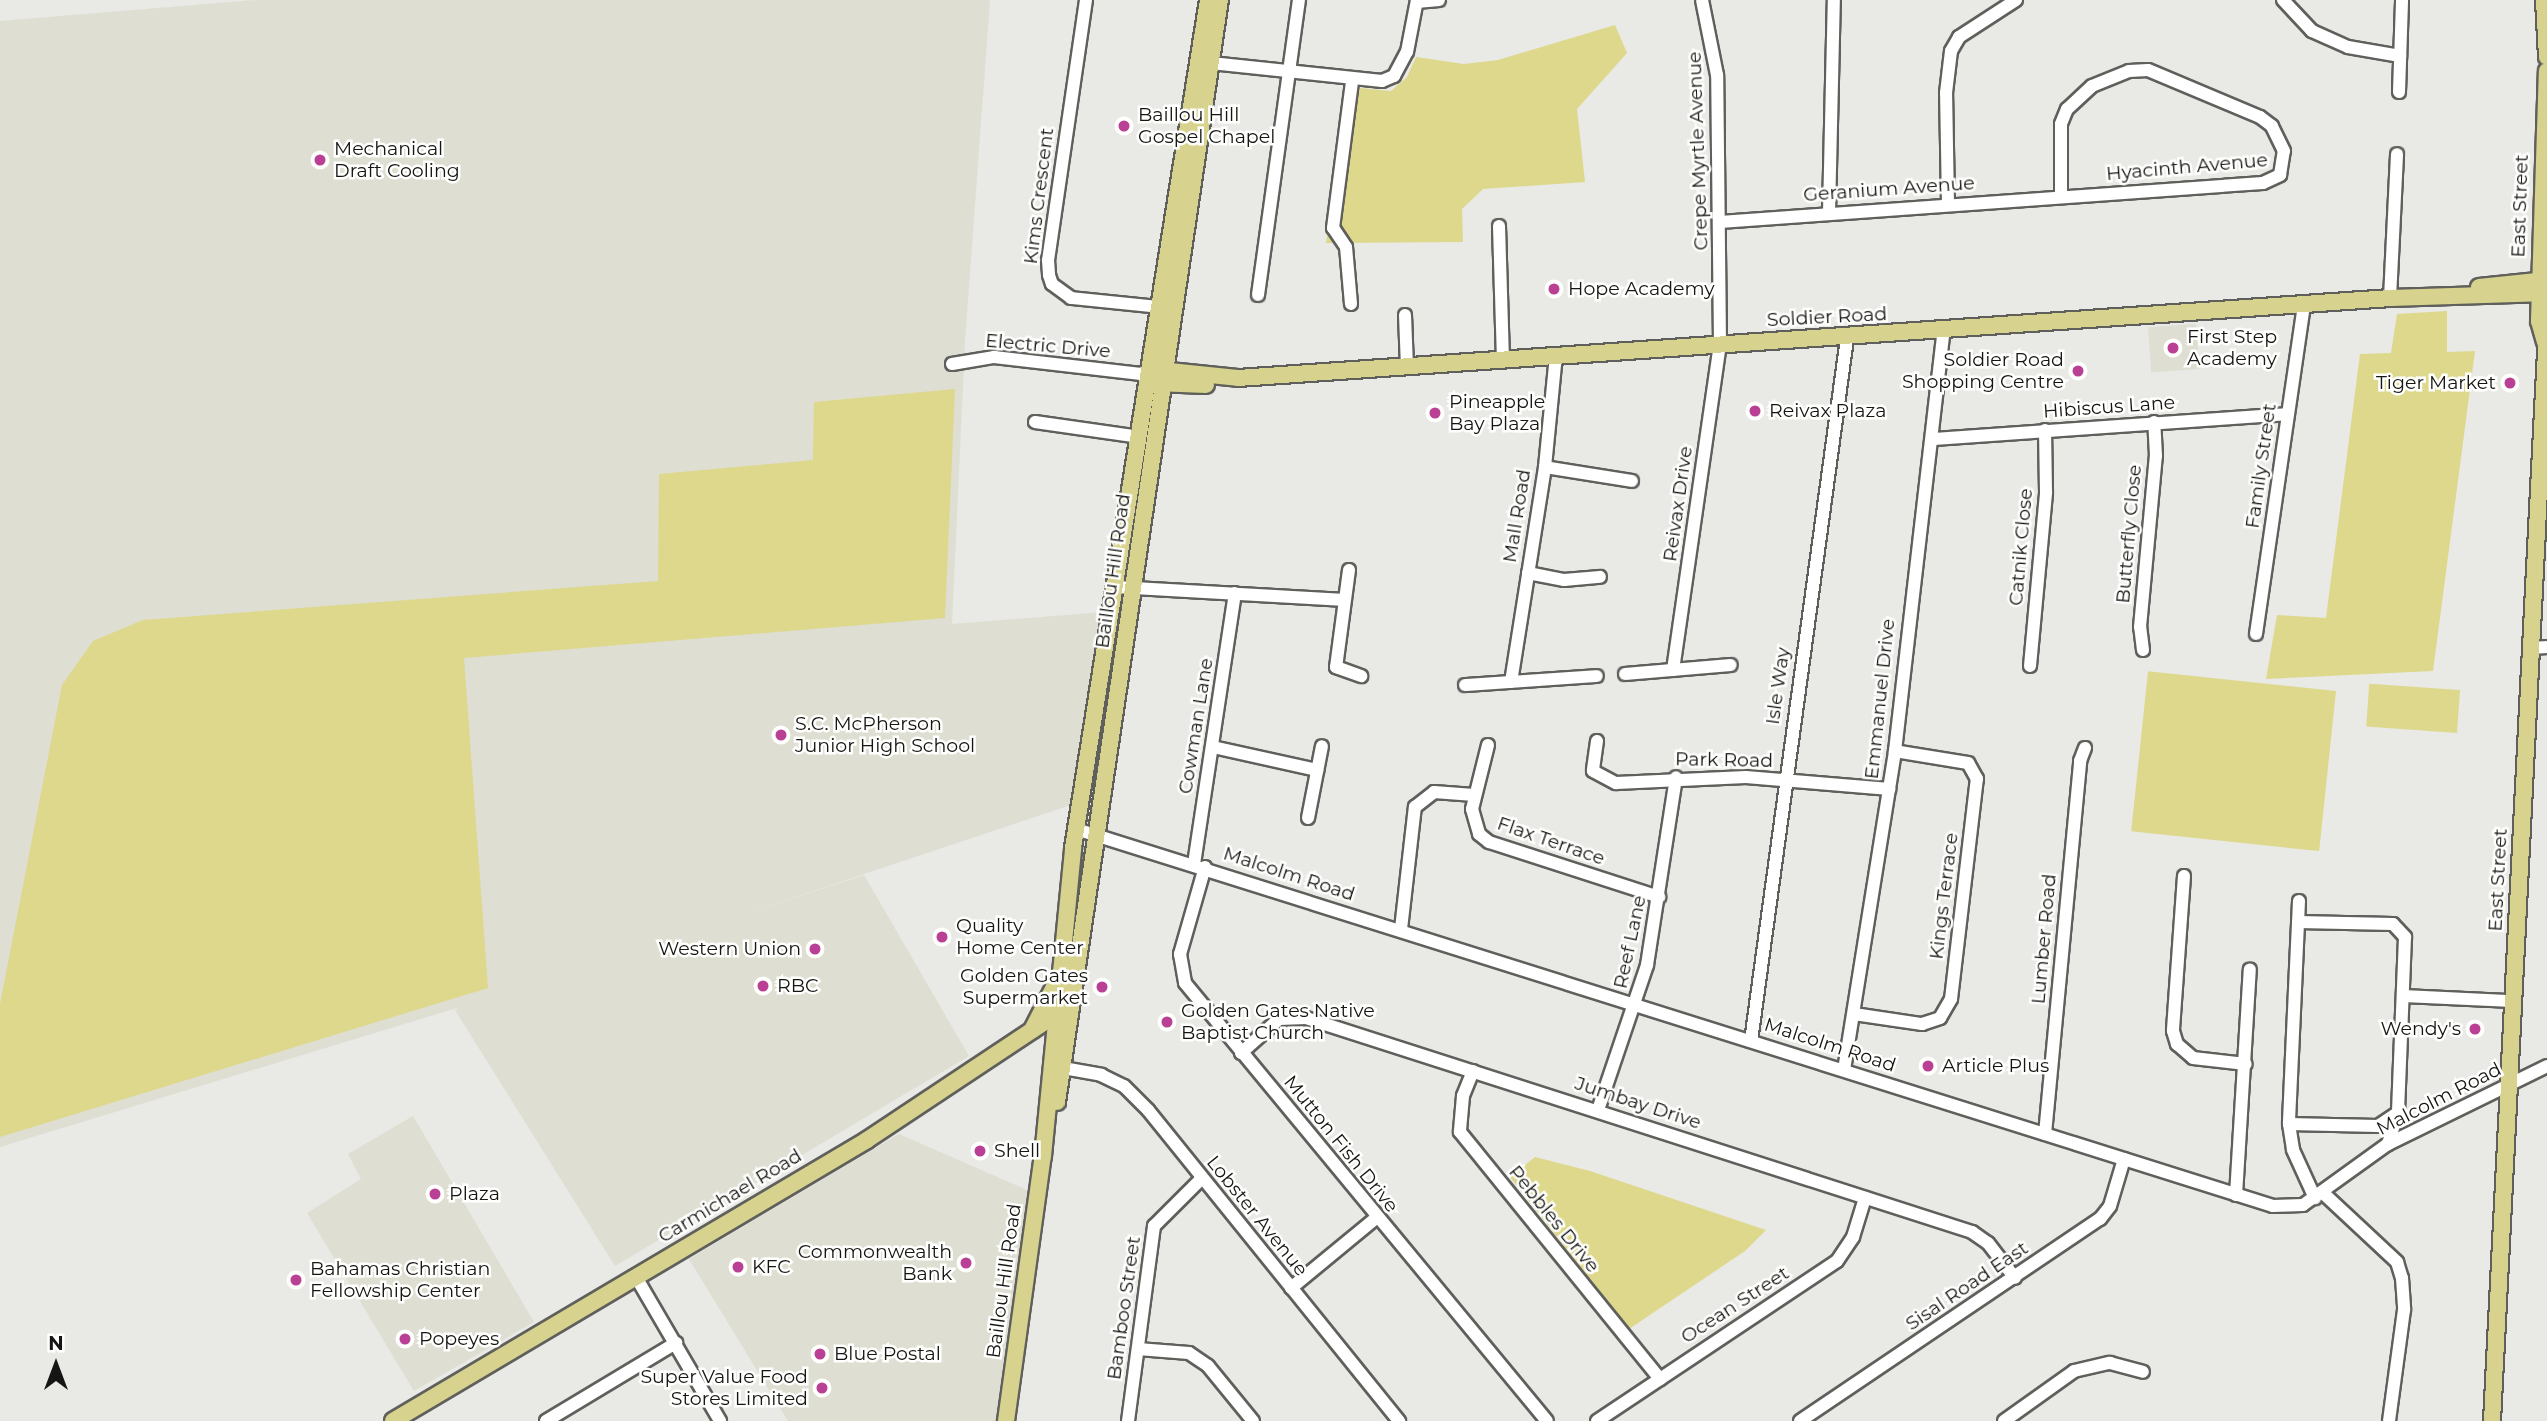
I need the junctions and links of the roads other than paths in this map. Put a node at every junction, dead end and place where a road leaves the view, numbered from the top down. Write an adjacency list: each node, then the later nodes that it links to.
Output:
1 (1086, 0): 32 (street, Kims Crescent)
2 (1208, 0): 32 (main road, Baillou Hill Road)
3 (1220, 0): 15 (main road, Baillou Hill Road)
4 (1299, 0): 17 (street)
5 (1439, 0): 12 (street)
6 (1702, 0): 25 (street, Crepe Myrtle Avenue)
7 (1834, 0): 24 (street)
8 (2016, 0): 23 (street)
9 (2283, 0): 13 (street)
10 (2402, 0): 13 (street)
11 (2544, 0): 14 (main road)
12 (1417, 1): 18 (street)
13 (2400, 56): 19 (street)
14 (2547, 57)
15 (1211, 63): 17 (street); 42 (main road, Baillou Hill Road)
16 (2547, 71): 20 (main road, East Street)
17 (1290, 72): 18 (street); 28 (street)
18 (1352, 81): 30 (street)
19 (2399, 92)
20 (2545, 145): 27 (main road, East Street)
21 (2397, 154): 29 (street)
22 (2061, 197): 22 (street, Hyacinth Avenue); 23 (street, Geranium Avenue)
23 (1948, 204): 24 (street, Geranium Avenue)
24 (1829, 213): 25 (street, Geranium Avenue)
25 (1720, 222): 37 (street, Crepe Myrtle Avenue)
26 (1499, 226): 39 (street)
27 (2543, 287): 29 (main road, Soldier Road); 36 (main road, East Street)
28 (1258, 295)
29 (2390, 298): 31 (main road, Soldier Road)
30 (1351, 304)
31 (2304, 304): 34 (main road, Soldier Road); 43 (street, Family Street)
32 (1160, 307): 42 (main road, Baillou Hill Road)
33 (1405, 316): 41 (street)
34 (1944, 330): 35 (main road, Soldier Road); 48 (street, Emmanuel Drive)
35 (1847, 338): 37 (main road, Soldier Road); 76 (street, Isle Way)
36 (2546, 338): 58 (main road, East Street)
37 (1720, 344): 38 (main road, Soldier Road); 62 (street, Reivax Drive)
38 (1556, 355): 39 (main road, Soldier Road); 49 (street, Mall Road)
39 (1503, 358): 41 (main road, Soldier Road)
40 (951, 364): 42 (street, Electric Drive)
41 (1407, 367): 42 (main road, Soldier Road)
42 (1154, 376): 47 (main road, Baillou Hill Road); 54 (main road, Baillou Hill Road)
43 (2287, 414): 45 (street, Hibiscus Lane); 57 (street, Family Street)
44 (1035, 422): 47 (street)
45 (2154, 422): 46 (street, Hibiscus Lane); 59 (street, Butterfly Close)
46 (2045, 430): 48 (street, Hibiscus Lane); 61 (street, Catnik Close)
47 (1140, 437): 54 (main road, Baillou Hill Road)
48 (1933, 439): 73 (street, Emmanuel Drive)
49 (1545, 467): 50 (street); 52 (street, Mall Road)
50 (1632, 481)
51 (1349, 570): 56 (street)
52 (1528, 573): 53 (street); 66 (street, Mall Road)
53 (1600, 577)
54 (1125, 588): 55 (street); 80 (main road, Baillou Hill Road); 81 (main road, Baillou Hill Road)
55 (1235, 593): 56 (street); 71 (street, Cowman Lane)
56 (1344, 600): 64 (street)
57 (2256, 634)
58 (2539, 647): 91 (main road, East Street)
59 (2143, 650)
60 (1731, 665): 62 (street)
61 (2029, 666)
62 (1673, 670): 63 (street)
63 (1625, 674)
64 (1360, 676)
65 (1597, 676): 66 (street)
66 (1511, 682): 67 (street)
67 (1465, 685)
68 (1597, 741): 75 (street, Park Road)
69 (1488, 745): 78 (street, Flax Terrace)
70 (1322, 746): 74 (street)
71 (1213, 747): 74 (street); 82 (street, Cowman Lane)
72 (2085, 748): 108 (street, Lumber Road)
73 (1895, 751): 77 (street, Emmanuel Drive); 94 (street, Kings Terrace)
74 (1317, 770): 79 (street)
75 (1676, 777): 76 (street, Park Road); 84 (street, Reef Lane)
76 (1785, 780): 77 (street, Park Road); 97 (street, Isle Way)
77 (1890, 789): 94 (street, Emmanuel Drive)
78 (1474, 795): 84 (street, Flax Terrace); 87 (street)
79 (1308, 818)
80 (1076, 829): 81 (street, Malcolm Road); 89 (main road, Baillou Hill Road)
81 (1096, 832): 82 (street, Malcolm Road); 92 (main road, Baillou Hill Road)
82 (1199, 866): 87 (street, Malcolm Road); 98 (street, Mutton Fish Drive)
83 (2184, 876): 99 (street)
84 (1659, 897): 93 (street, Reef Lane)
85 (2299, 901): 86 (street)
86 (2298, 922): 90 (street); 107 (street)
87 (1401, 929): 93 (street, Malcolm Road)
88 (2250, 969): 99 (street)
89 (1059, 977): 95 (main road, Baillou Hill Road); 96 (main road, Carmichael Road)
90 (2404, 996): 91 (street); 106 (street)
91 (2512, 1001): 104 (main road, East Street)
92 (1073, 1002): 95 (main road); 101 (main road, Baillou Hill Road)
93 (1636, 1004): 97 (street, Malcolm Road); 105 (street, Reef Lane)
94 (1854, 1014): 103 (street, Emmanuel Drive)
95 (1057, 1015): 96 (main road); 110 (main road, Baillou Hill Road)
96 (1031, 1032): 117 (main road, Carmichael Road)
97 (1751, 1041): 103 (street, Malcolm Road)
98 (1241, 1053): 102 (street, Jumbay Drive); 116 (street, Mutton Fish Drive)
99 (2246, 1064): 113 (street)
100 (2547, 1066): 104 (street, Malcolm Road)
101 (1063, 1068): 110 (main road, Baillou Hill Road); 112 (street, Lobster Avenue)
102 (1473, 1070): 105 (street, Jumbay Drive); 123 (street, Pebbles Drive)
103 (1844, 1070): 108 (street, Malcolm Road)
104 (2509, 1085): 109 (street, Malcolm Road); 136 (main road, East Street)
105 (1598, 1110): 115 (street, Jumbay Drive)
106 (2398, 1113): 107 (street); 109 (street)
107 (2289, 1124): 114 (street)
108 (2045, 1134): 111 (street, Malcolm Road)
109 (2388, 1144): 114 (street, Malcolm Road)
110 (1044, 1148): 127 (main road, Baillou Hill Road)
111 (2124, 1159): 113 (street, Malcolm Road); 118 (street, Sisal Road East)
112 (1202, 1178): 119 (street, Lobster Avenue); 121 (street, Bamboo Street)
113 (2236, 1195): 114 (street, Malcolm Road)
114 (2318, 1195): 135 (street)
115 (1865, 1198): 118 (street, Jumbay Drive); 123 (street, Ocean Street)
116 (1376, 1218): 119 (street); 131 (street, Mutton Fish Drive)
117 (636, 1277): 120 (street); 124 (main road, Carmichael Road)
118 (2015, 1278): 133 (street, Sisal Road East)
119 (1291, 1288): 130 (street, Lobster Avenue)
120 (676, 1343): 125 (street); 126 (street)
121 (1138, 1349): 128 (street, Bamboo Street); 129 (street)
122 (2143, 1372): 134 (street)
123 (1660, 1379): 132 (street, Ocean Street)
124 (393, 1421)
125 (546, 1421)
126 (720, 1421)
127 (1006, 1421)
128 (1128, 1421)
129 (1253, 1421)
130 (1399, 1421)
131 (1547, 1421)
132 (1597, 1421)
133 (1800, 1421)
134 (2004, 1421)
135 (2389, 1421)
136 (2492, 1421)

